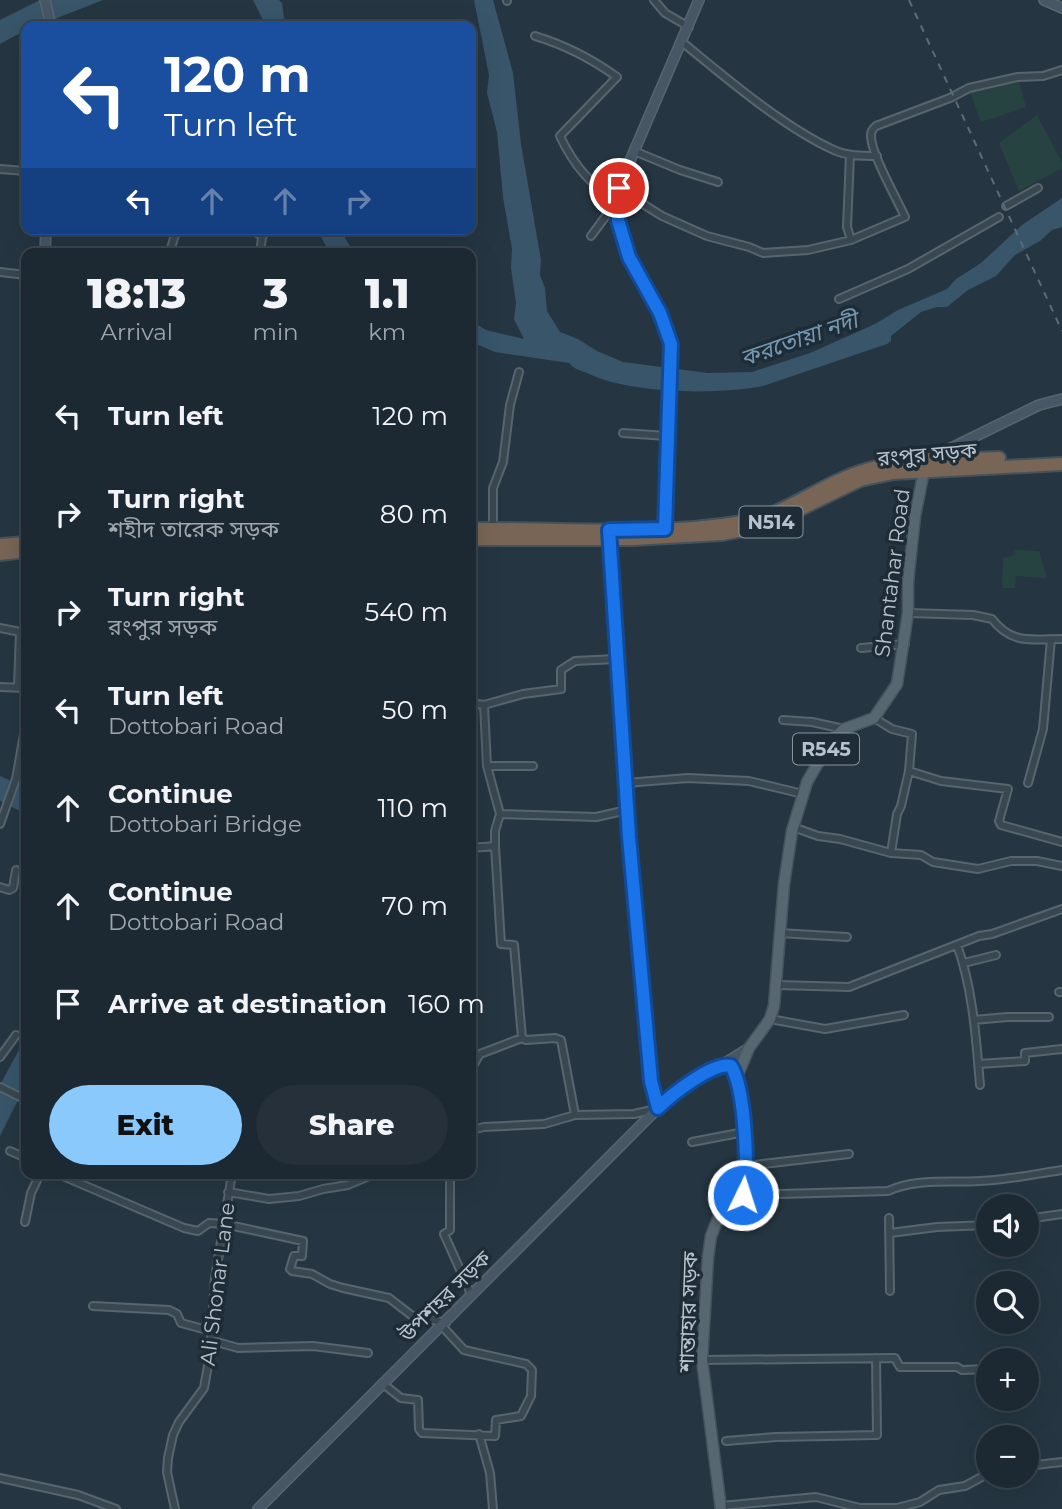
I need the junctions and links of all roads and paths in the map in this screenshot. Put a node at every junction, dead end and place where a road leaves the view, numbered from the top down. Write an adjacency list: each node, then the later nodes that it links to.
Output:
1 (45, 0): 6 (street)
2 (654, 0): 7 (street)
3 (699, 0): 7 (street)
4 (1044, 0): 5 (street)
5 (1062, 8)
6 (50, 21)
7 (689, 27): 9 (street)
8 (535, 36): 19 (street)
9 (682, 42): 11 (street); 12 (street)
10 (1062, 70): 13 (street)
11 (634, 151): 16 (street); 17 (street)
12 (850, 155): 13 (street); 23 (street)
13 (877, 156): 23 (street)
14 (0, 169): 15 (street)
15 (21, 171)
16 (718, 182)
17 (619, 188): 19 (street); 23 (street)
18 (1038, 188): 20 (street)
19 (617, 201): 22 (street); 30 (street)
20 (1006, 206)
21 (999, 217): 26 (street)
22 (591, 236)
23 (851, 240)
24 (0, 272): 25 (street)
25 (21, 274)
26 (839, 299)
27 (519, 372): 35 (street)
28 (1062, 398): 33 (street)
29 (623, 433): 30 (street)
30 (667, 436): 37 (street)
31 (1062, 456): 33 (highway, রংপুর সড়ক / N514)
32 (1062, 464): 33 (highway, রংপুর সড়ক / N514)
33 (923, 466): 37 (highway, রংপুর সড়ক / N514); 43 (main road, Shantahar Road / R545)
34 (476, 529): 35 (highway, N514)
35 (493, 529): 36 (highway, N514)
36 (609, 534): 37 (highway, রংপুর সড়ক / N514); 38 (highway, রংপুর সড়ক / N514); 51 (street)
37 (666, 534)
38 (476, 539)
39 (21, 543): 40 (highway)
40 (0, 545)
41 (21, 552): 42 (highway)
42 (0, 554)
43 (908, 613): 46 (street); 48 (main road, Shantahar Road / R545)
44 (0, 628): 45 (street)
45 (21, 631)
46 (1051, 639): 47 (street); 65 (street)
47 (1062, 639)
48 (905, 644): 49 (street); 57 (main road, Shantahar Road / R545)
49 (861, 648)
50 (21, 653): 53 (street)
51 (616, 659): 56 (street); 64 (street)
52 (0, 687): 53 (street)
53 (18, 687): 54 (street)
54 (21, 687)
55 (476, 704): 56 (street)
56 (484, 705): 61 (street)
57 (874, 718): 59 (main road, R545); 63 (street)
58 (783, 720): 59 (street)
59 (844, 729): 66 (main road, R545)
60 (21, 751): 69 (street)
61 (487, 766): 62 (street); 68 (street)
62 (533, 766)
63 (909, 771): 71 (street); 74 (street)
64 (626, 783): 66 (street); 67 (street)
65 (1028, 783)
66 (803, 794): 70 (main road, R545)
67 (627, 810): 68 (street); 101 (street)
68 (500, 814): 72 (street)
69 (0, 824)
70 (793, 827): 74 (street); 79 (main road, R545)
71 (1062, 842)
72 (495, 846): 73 (street); 90 (street)
73 (476, 848)
74 (891, 853): 75 (street)
75 (1062, 866)
76 (16, 870): 77 (street)
77 (0, 887)
78 (1062, 909): 81 (street)
79 (779, 933): 80 (street); 84 (main road, R545)
80 (846, 937)
81 (957, 945): 83 (street); 84 (street)
82 (996, 955): 83 (street)
83 (964, 963): 88 (street)
84 (778, 985): 87 (main road, R545)
85 (904, 1015): 87 (street)
86 (1049, 1017): 88 (street)
87 (770, 1019): 91 (main road, R545)
88 (974, 1020): 96 (street)
89 (16, 1035): 93 (street)
90 (522, 1038): 94 (street); 102 (street)
91 (749, 1048): 95 (street, উপশহর সড়ক); 97 (main road, R545)
92 (1062, 1049): 96 (street)
93 (0, 1057)
94 (476, 1061)
95 (722, 1064): 97 (street); 101 (street, উপশহর সড়ক)
96 (978, 1064): 98 (street)
97 (736, 1079): 104 (main road)
98 (980, 1085)
99 (0, 1087): 100 (street)
100 (21, 1098)
101 (658, 1108): 102 (street); 126 (street, উপশহর সড়ক)
102 (575, 1115): 103 (street)
103 (476, 1129)
104 (744, 1132): 105 (street); 109 (main road)
105 (692, 1142)
106 (10, 1151): 108 (street)
107 (849, 1154): 109 (street)
108 (21, 1156)
109 (746, 1166): 117 (main road)
110 (1062, 1170): 117 (street)
111 (38, 1179): 121 (street)
112 (70, 1179): 122 (street)
113 (231, 1179): 116 (street, Ali Shonar Lane)
114 (362, 1179): 116 (street)
115 (450, 1179): 126 (street)
116 (228, 1192): 122 (street, Ali Shonar Lane)
117 (743, 1195): 133 (main road, শান্তাহার সড়ক)
118 (1062, 1214): 119 (street)
119 (1039, 1217)
120 (889, 1218): 124 (street)
121 (25, 1222)
122 (224, 1224): 128 (street); 129 (street, Ali Shonar Lane)
123 (976, 1226): 124 (street)
124 (890, 1233): 125 (street)
125 (890, 1291)
126 (471, 1294): 128 (street, উপশহর সড়ক)
127 (93, 1306): 129 (street)
128 (444, 1324): 135 (street, উপশহর সড়ক); 136 (street)
129 (211, 1331): 130 (street, Ali Shonar Lane)
130 (210, 1340): 131 (street); 144 (street, Ali Shonar Lane)
131 (368, 1353)
132 (876, 1358): 133 (street); 134 (street); 137 (street)
133 (702, 1360): 142 (main road, শান্তাহার সড়ক)
134 (976, 1369)
135 (382, 1383): 136 (street); 145 (street, উপশহর সড়ক)
136 (479, 1434): 146 (street)
137 (726, 1441)
138 (1062, 1462): 139 (street)
139 (1039, 1465)
140 (0, 1478): 143 (street)
141 (976, 1480): 142 (street)
142 (721, 1508)
143 (116, 1509)
144 (175, 1509)
145 (258, 1509)
146 (493, 1509)

